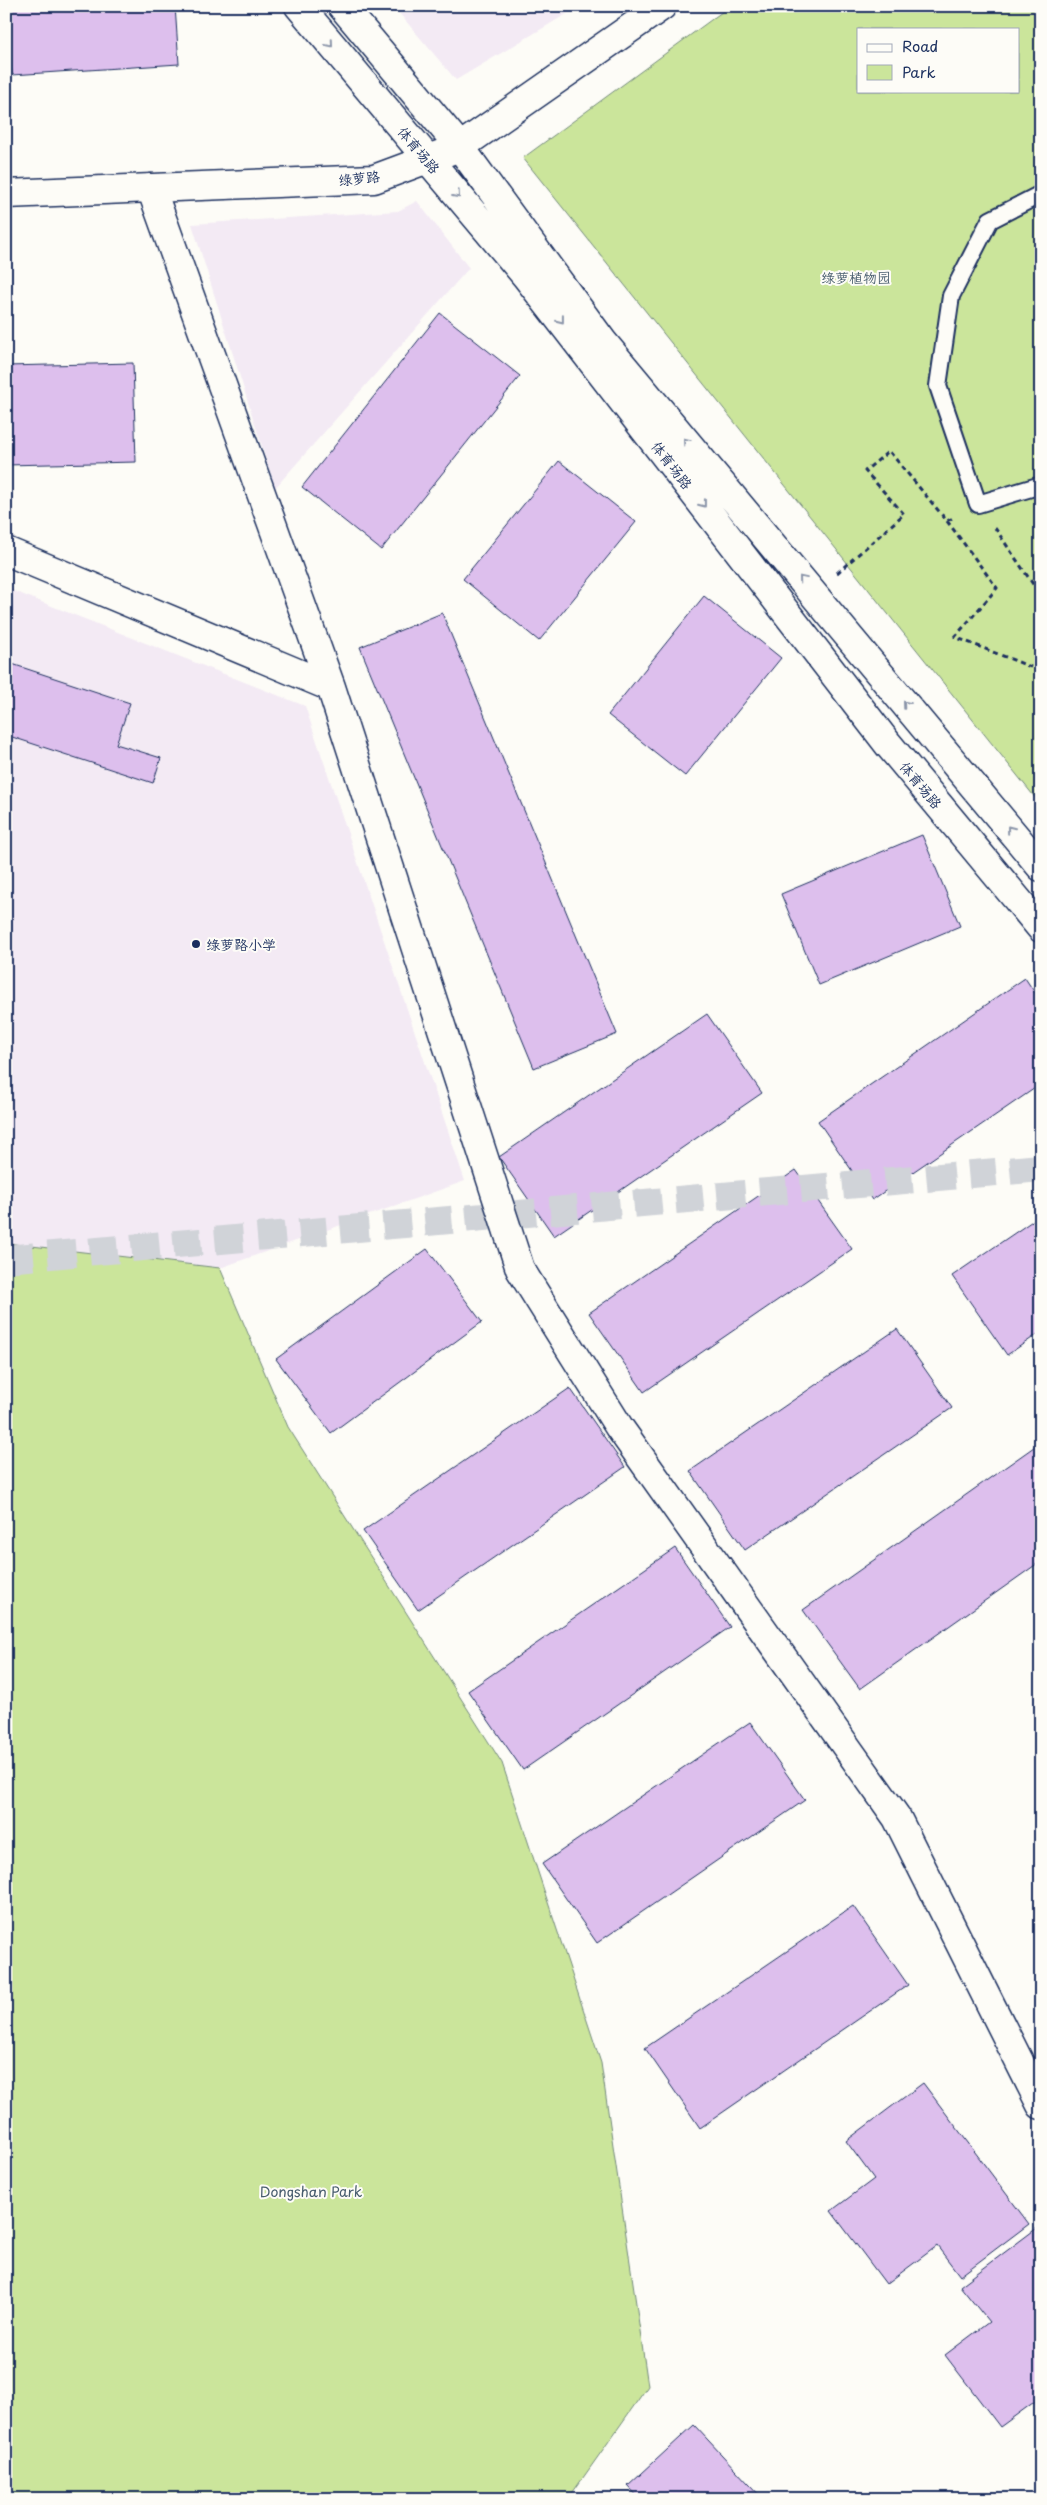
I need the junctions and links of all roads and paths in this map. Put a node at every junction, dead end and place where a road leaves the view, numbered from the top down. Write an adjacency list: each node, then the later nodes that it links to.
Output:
1 (299, 6): 5 (street, 体育场路, one-way to 5)
2 (342, 6): 4 (street, 体育场路)
3 (662, 6): 4 (street, 绿萝路)
4 (460, 147): 5 (street, 绿萝路); 13 (street, 体育场路, one-way to 4)
5 (427, 160): 6 (street, 绿萝路); 18 (street, 体育场路, one-way to 18)
6 (152, 188): 7 (street, 绿萝路); 16 (street)
7 (6, 194)
8 (1041, 194): 10 (lane)
9 (1041, 485): 10 (lane)
10 (978, 504): 11 (path); 14 (path)
11 (947, 521): 13 (path); 15 (path)
12 (6, 551): 16 (street)
13 (813, 593): 17 (street, 体育场路, one-way to 13)
14 (1041, 596)
15 (1041, 671)
16 (331, 687): 19 (street)
17 (1041, 867)
18 (1041, 928)
19 (1041, 2105)

